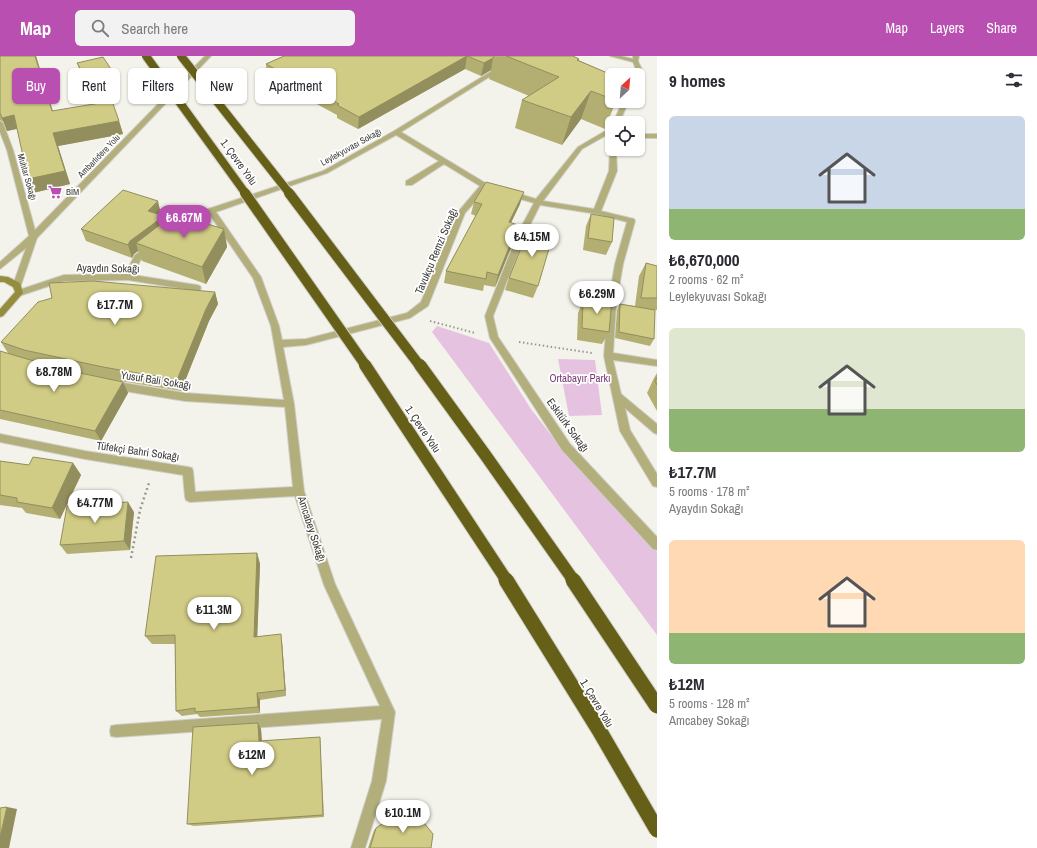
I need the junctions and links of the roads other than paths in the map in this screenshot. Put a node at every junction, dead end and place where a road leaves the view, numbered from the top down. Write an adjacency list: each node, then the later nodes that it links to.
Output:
1 (146, 56): 42 (highway, 1. Çevre Yolu, bridge)
2 (181, 56): 39 (highway, 1. Çevre Yolu, bridge)
3 (208, 56): 20 (street, Ambarlıdere Yolu)
4 (612, 56): 5 (street)
5 (635, 59)
6 (507, 68): 8 (street, Leylekyuvası Sokağı)
7 (0, 123): 20 (street, Muhtar Sokağı)
8 (396, 132): 13 (street); 17 (street, Leylekyuvası Sokağı)
9 (605, 133): 16 (street, Eskitürk Sokağı)
10 (645, 136): 11 (street)
11 (657, 136)
12 (614, 156): 18 (street)
13 (444, 161): 14 (street); 15 (street)
14 (409, 183)
15 (484, 186): 16 (street); 28 (street, Tavukçu Remzi Sokağı)
16 (538, 202): 18 (street); 38 (street, Eskitürk Sokağı)
17 (211, 212): 19 (street, Leylekyuvası Sokağı); 28 (street, Amcabey Sokağı)
18 (597, 212): 29 (street)
19 (175, 229)
20 (33, 237): 22 (street, Ambarlıdere Yolu); 26 (street)
21 (156, 243): 23 (street)
22 (0, 266)
23 (128, 277): 25 (street, Ayaydın Sokağı); 26 (street, Ayaydın Sokağı)
24 (0, 279): 26 (main road)
25 (197, 288)
26 (18, 289): 27 (main road)
27 (0, 314)
28 (278, 344): 33 (street, Amcabey Sokağı)
29 (608, 356): 30 (street); 32 (street)
30 (657, 362)
31 (100, 382): 33 (street, Yusuf Bali Sokağı)
32 (616, 395): 34 (street); 36 (street)
33 (289, 404): 37 (street, Amcabey Sokağı)
34 (657, 430)
35 (0, 438): 37 (street, Tüfekçi Bahri Sokağı)
36 (657, 483)
37 (299, 491): 40 (street, Amcabey Sokağı)
38 (657, 544)
39 (657, 706)
40 (388, 712): 41 (street); 43 (street)
41 (116, 731)
42 (657, 830)
43 (358, 848)

